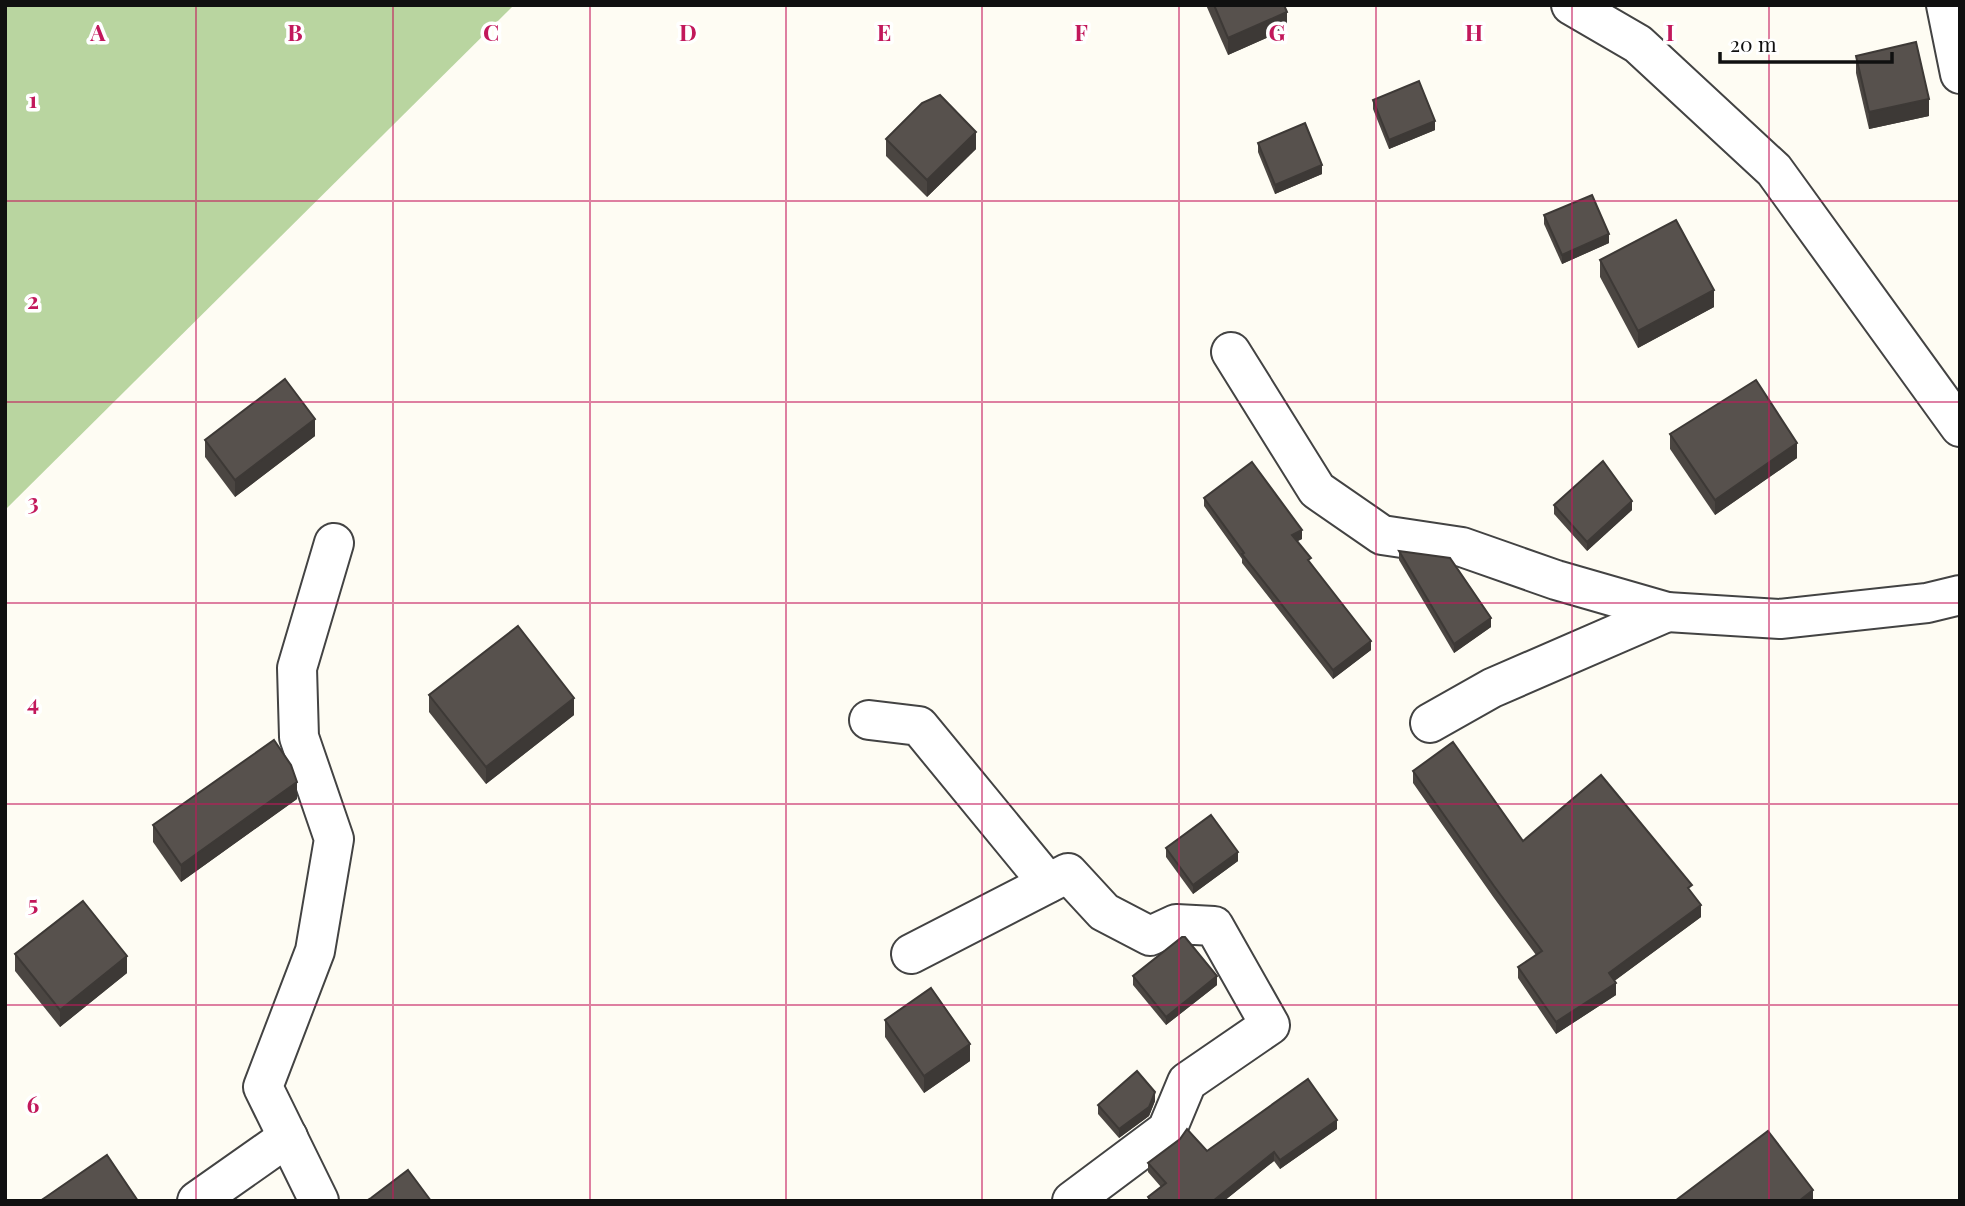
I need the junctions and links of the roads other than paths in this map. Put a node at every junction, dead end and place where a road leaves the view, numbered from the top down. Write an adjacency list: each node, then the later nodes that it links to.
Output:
1 (1570, 5): 5 (street)
2 (1946, 5): 3 (street)
3 (1960, 74)
4 (1231, 352): 8 (street)
5 (1960, 427)
6 (334, 543): 13 (street)
7 (1960, 595): 8 (street)
8 (1667, 612): 10 (street)
9 (869, 720): 11 (street)
10 (1430, 723)
11 (1048, 883): 12 (street); 16 (street)
12 (911, 954)
13 (288, 1137): 14 (street); 15 (street)
14 (197, 1201)
15 (319, 1201)
16 (1072, 1201)

